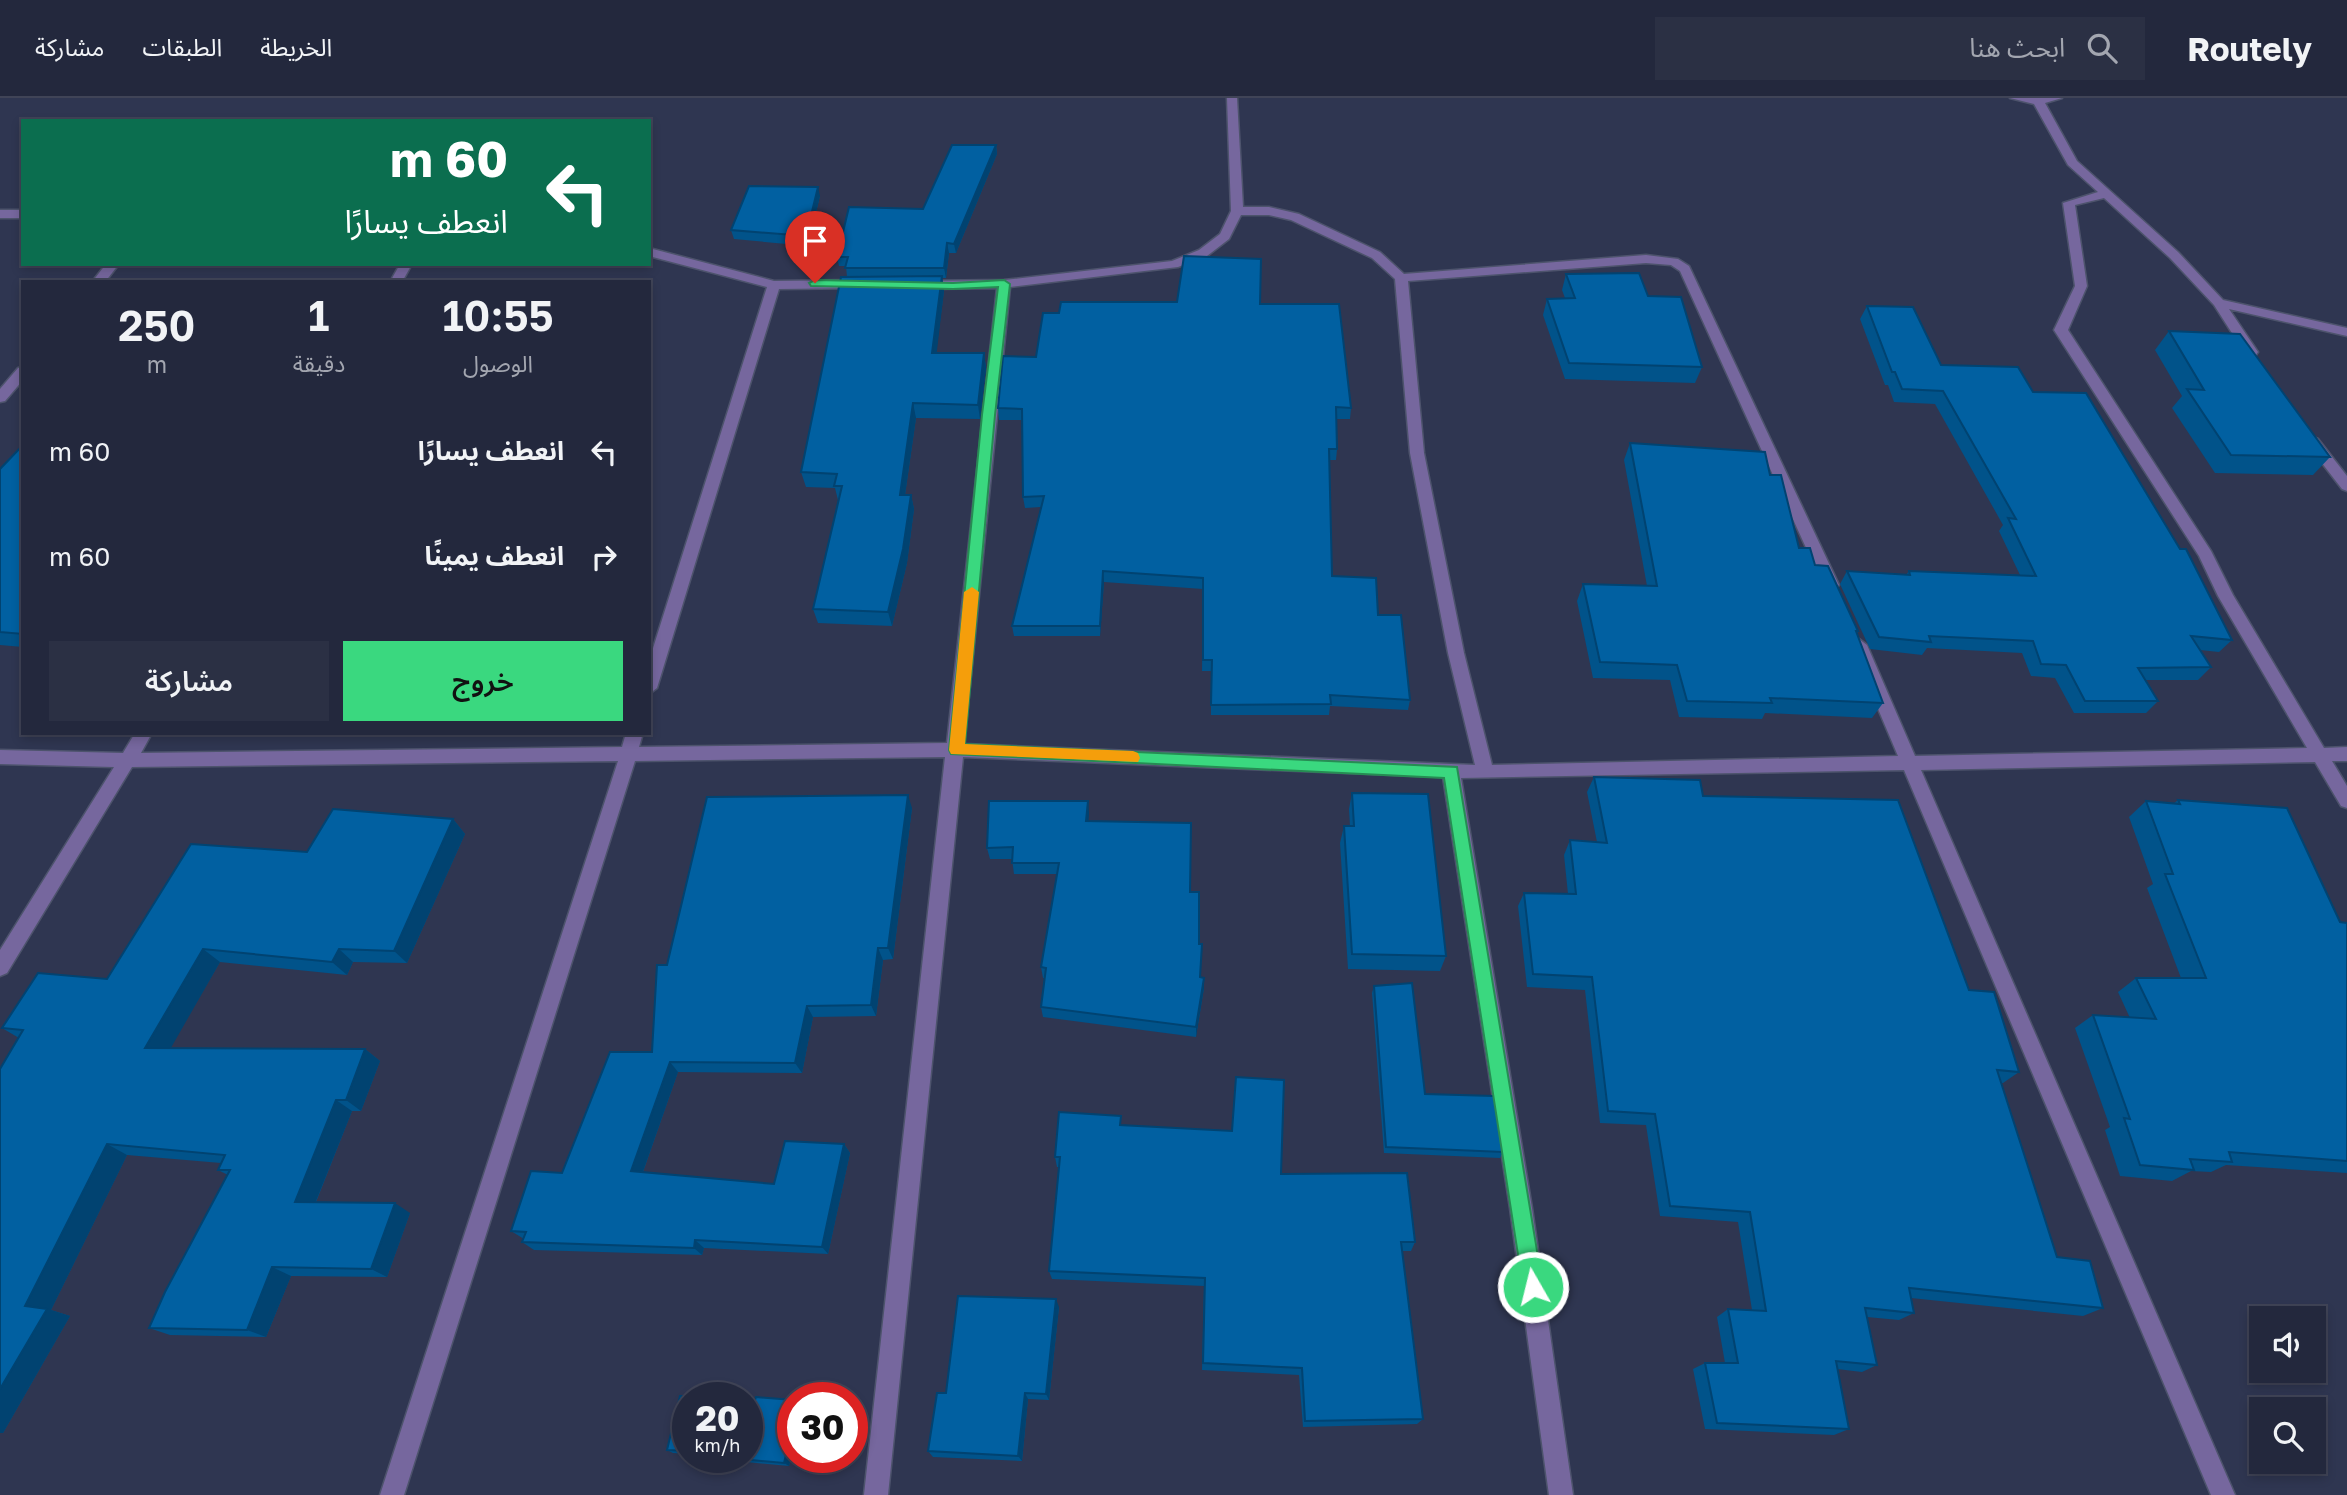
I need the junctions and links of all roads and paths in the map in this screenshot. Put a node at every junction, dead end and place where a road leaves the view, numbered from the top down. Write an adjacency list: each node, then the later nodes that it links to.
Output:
1 (1232, 98): 6 (street)
2 (2015, 98): 4 (street)
3 (2057, 98): 4 (street)
4 (2038, 101): 5 (street)
5 (2105, 194): 17 (street); 30 (street)
6 (1237, 211): 11 (street); 14 (street)
7 (0, 214): 8 (street)
8 (21, 214)
9 (651, 253): 15 (street)
10 (111, 266): 12 (street)
11 (1401, 278): 24 (street); 36 (street)
12 (100, 280)
13 (880, 284): 15 (street)
14 (1004, 284): 16 (street); 29 (street)
15 (774, 285): 26 (street)
16 (905, 285)
17 (2219, 303): 18 (street); 19 (street)
18 (2347, 332)
19 (2258, 363)
20 (21, 373): 21 (street)
21 (0, 398)
22 (2307, 433): 23 (street)
23 (2347, 486)
24 (1836, 594)
25 (1853, 632): 34 (street)
26 (651, 682)
27 (143, 735): 33 (street)
28 (632, 743): 29 (street); 33 (street); 39 (street)
29 (956, 750): 35 (street); 40 (street)
30 (2317, 754): 31 (street); 34 (street); 37 (street)
31 (2347, 754)
32 (0, 757): 33 (street)
33 (129, 760): 38 (street)
34 (1909, 761): 36 (street); 42 (street)
35 (1451, 772): 36 (street); 41 (street)
36 (1485, 772)
37 (2347, 801)
38 (0, 967)
39 (392, 1495)
40 (876, 1495)
41 (1561, 1495)
42 (2223, 1495)

